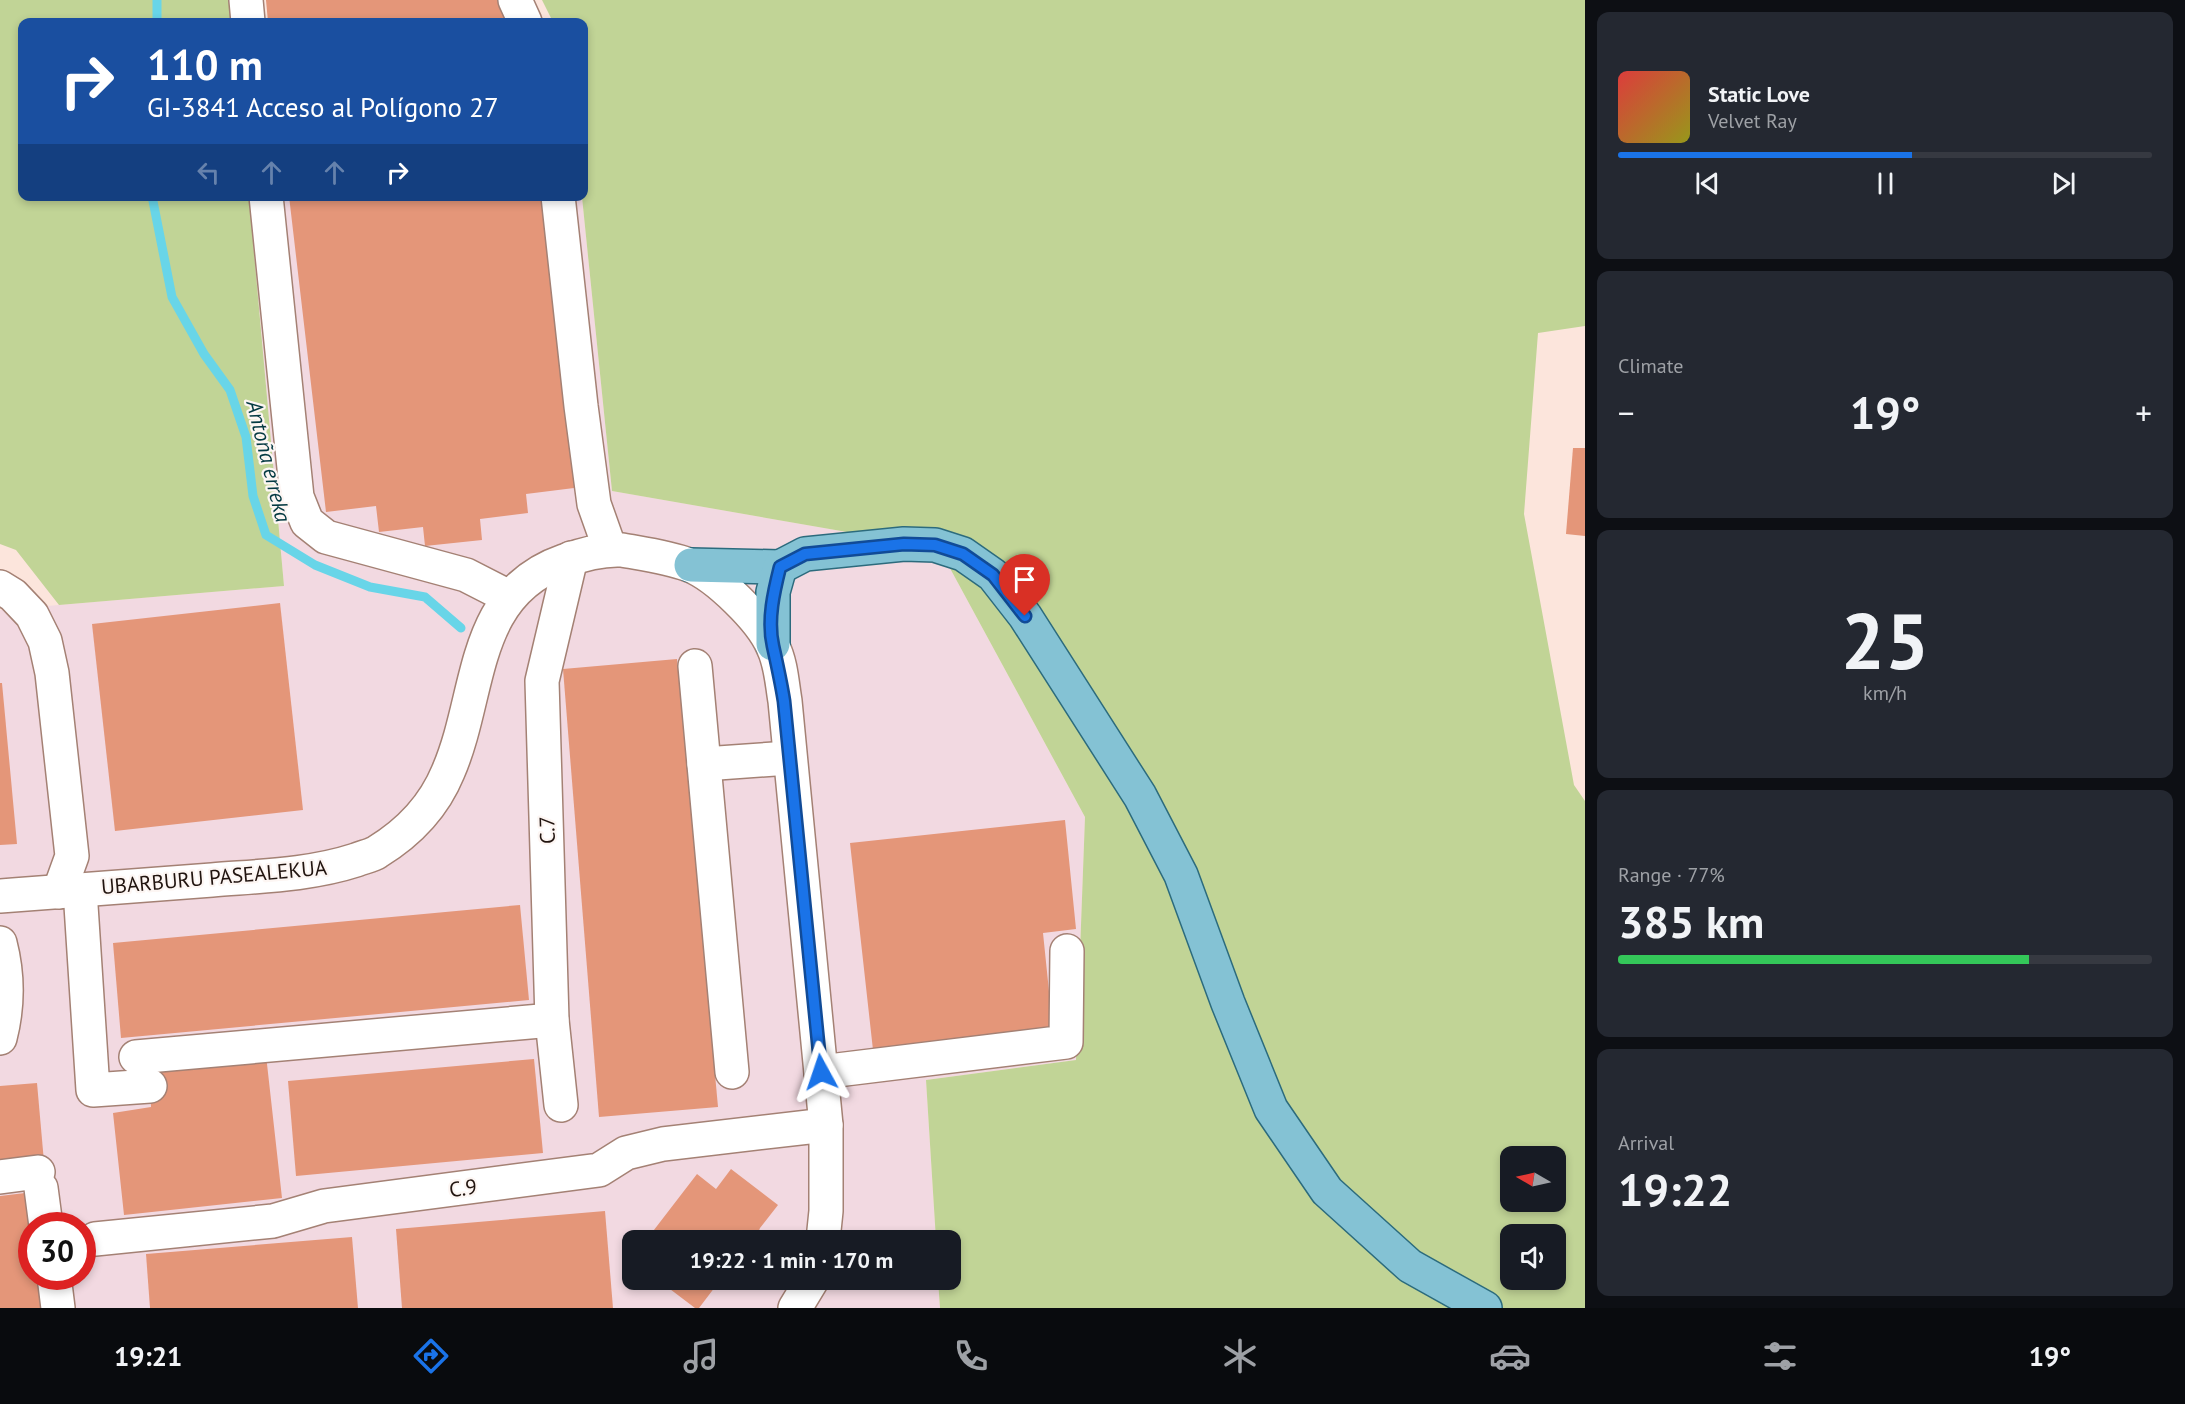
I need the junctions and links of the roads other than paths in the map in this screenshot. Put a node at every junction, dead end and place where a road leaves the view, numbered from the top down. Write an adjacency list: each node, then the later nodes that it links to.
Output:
1 (246, 0): 3 (street)
2 (515, 0): 4 (street)
3 (248, 18)
4 (523, 18)
5 (267, 201): 12 (street)
6 (559, 201): 7 (street)
7 (610, 549): 8 (street, UBARBURU PASEALEKUA); 9 (street, UBARBURU PASEALEKUA)
8 (571, 558): 12 (street, UBARBURU PASEALEKUA); 21 (street, C.7)
9 (691, 565): 10 (main road, UBARBURU PASEALEKUA); 13 (street, UBARBURU PASEALEKUA)
10 (780, 567): 13 (main road, UBARBURU PASEALEKUA); 37 (main road)
11 (0, 587): 17 (street)
12 (509, 597): 17 (street, UBARBURU PASEALEKUA)
13 (772, 644): 15 (street, UBARBURU PASEALEKUA)
14 (695, 666): 16 (street)
15 (789, 758): 16 (street); 25 (street, UBARBURU PASEALEKUA)
16 (704, 764): 24 (street)
17 (70, 891): 18 (street, UBARBURU PASEALEKUA); 26 (street)
18 (0, 896)
19 (0, 943): 22 (street)
20 (1067, 951): 25 (street)
21 (552, 1020): 23 (street); 27 (street, C.7)
22 (0, 1038)
23 (136, 1057)
24 (732, 1072)
25 (821, 1072): 28 (street, UBARBURU PASEALEKUA)
26 (150, 1086)
27 (561, 1105)
28 (826, 1125): 31 (street, UBARBURU PASEALEKUA); 32 (street, C.9)
29 (0, 1177): 30 (street)
30 (44, 1212)
31 (825, 1230)
32 (96, 1239)
33 (56, 1290): 35 (street)
34 (806, 1290): 36 (street)
35 (58, 1308)
36 (795, 1308)
37 (1485, 1308)

